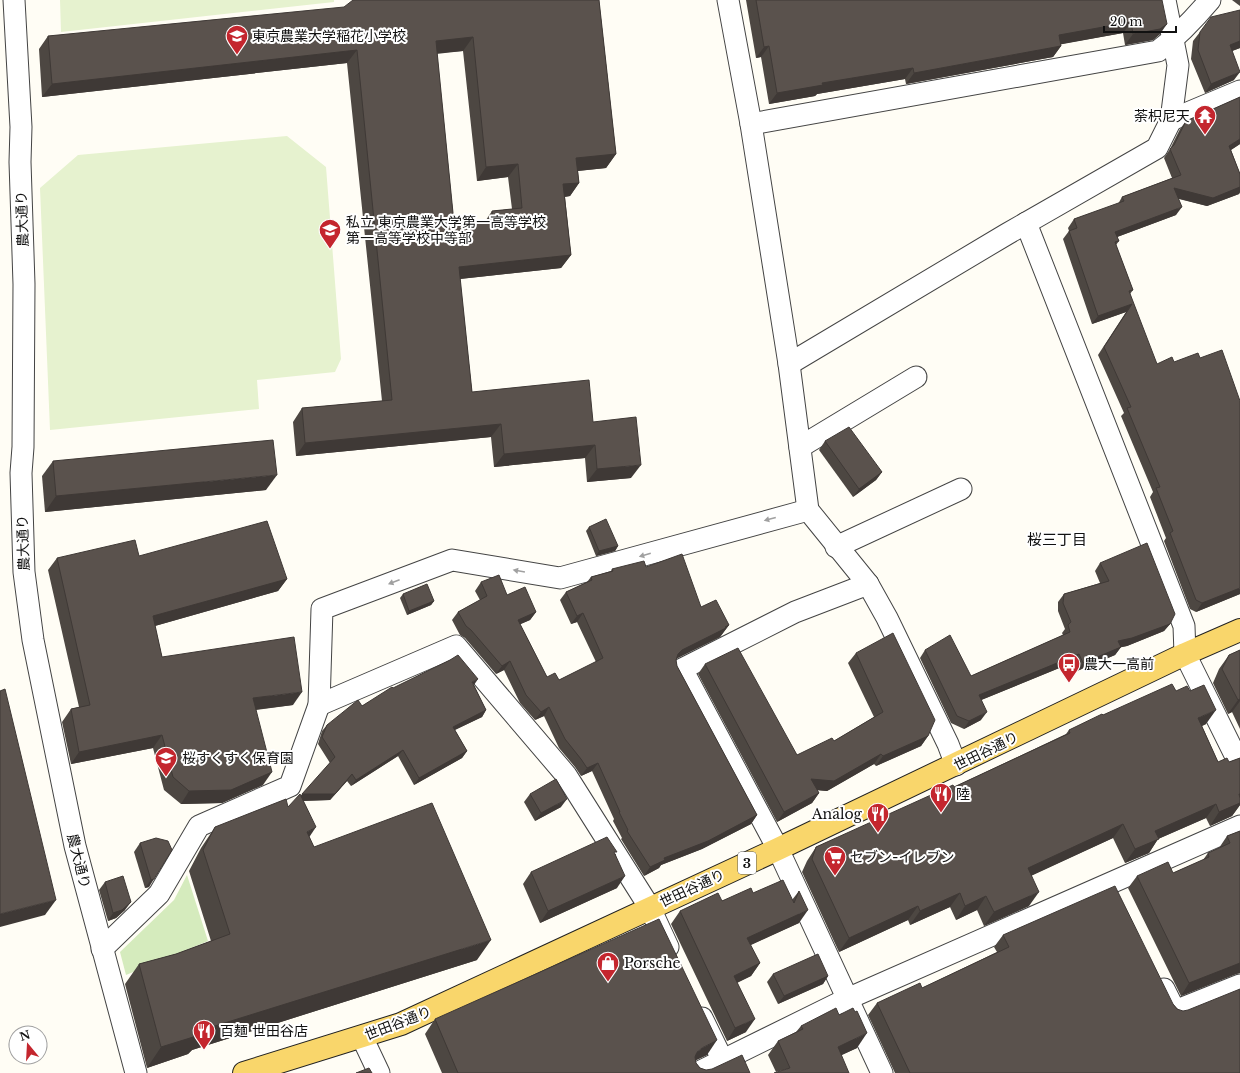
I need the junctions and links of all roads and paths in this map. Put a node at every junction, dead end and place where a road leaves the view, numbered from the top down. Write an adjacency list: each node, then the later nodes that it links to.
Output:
1 (14, 0): 25 (street, 農大通り)
2 (728, 0): 8 (street)
3 (1165, 0): 5 (street)
4 (1210, 0): 5 (street)
5 (1173, 40): 7 (street); 8 (street)
6 (1240, 91): 7 (street)
7 (1171, 120): 9 (street)
8 (751, 124): 10 (street)
9 (1026, 223): 10 (street); 18 (street)
10 (789, 364): 12 (street)
11 (916, 376): 12 (street)
12 (800, 447): 14 (street)
13 (961, 489): 15 (street)
14 (808, 510): 15 (street); 19 (street, one-way to 19)
15 (836, 547): 16 (street)
16 (868, 584): 20 (street); 23 (street)
17 (1240, 630): 18 (main road, 世田谷通り / 3)
18 (1186, 654): 20 (main road, 世田谷通り / 3); 21 (street)
19 (319, 705): 24 (street); 25 (street)
20 (956, 765): 23 (main road, 世田谷通り / 3)
21 (1240, 765)
22 (1240, 826): 29 (street)
23 (778, 849): 24 (main road, 世田谷通り / 3); 29 (street)
24 (650, 908): 26 (street); 31 (main road, 世田谷通り / 3)
25 (102, 949): 33 (street, 農大通り)
26 (675, 960)
27 (1158, 975): 28 (street)
28 (1240, 985)
29 (848, 999): 32 (street); 37 (street)
30 (695, 1004): 32 (street)
31 (362, 1037): 34 (main road, 世田谷通り / 3); 35 (street)
32 (723, 1061): 36 (street)
33 (136, 1073)
34 (244, 1073)
35 (379, 1073)
36 (698, 1073)
37 (882, 1073)

